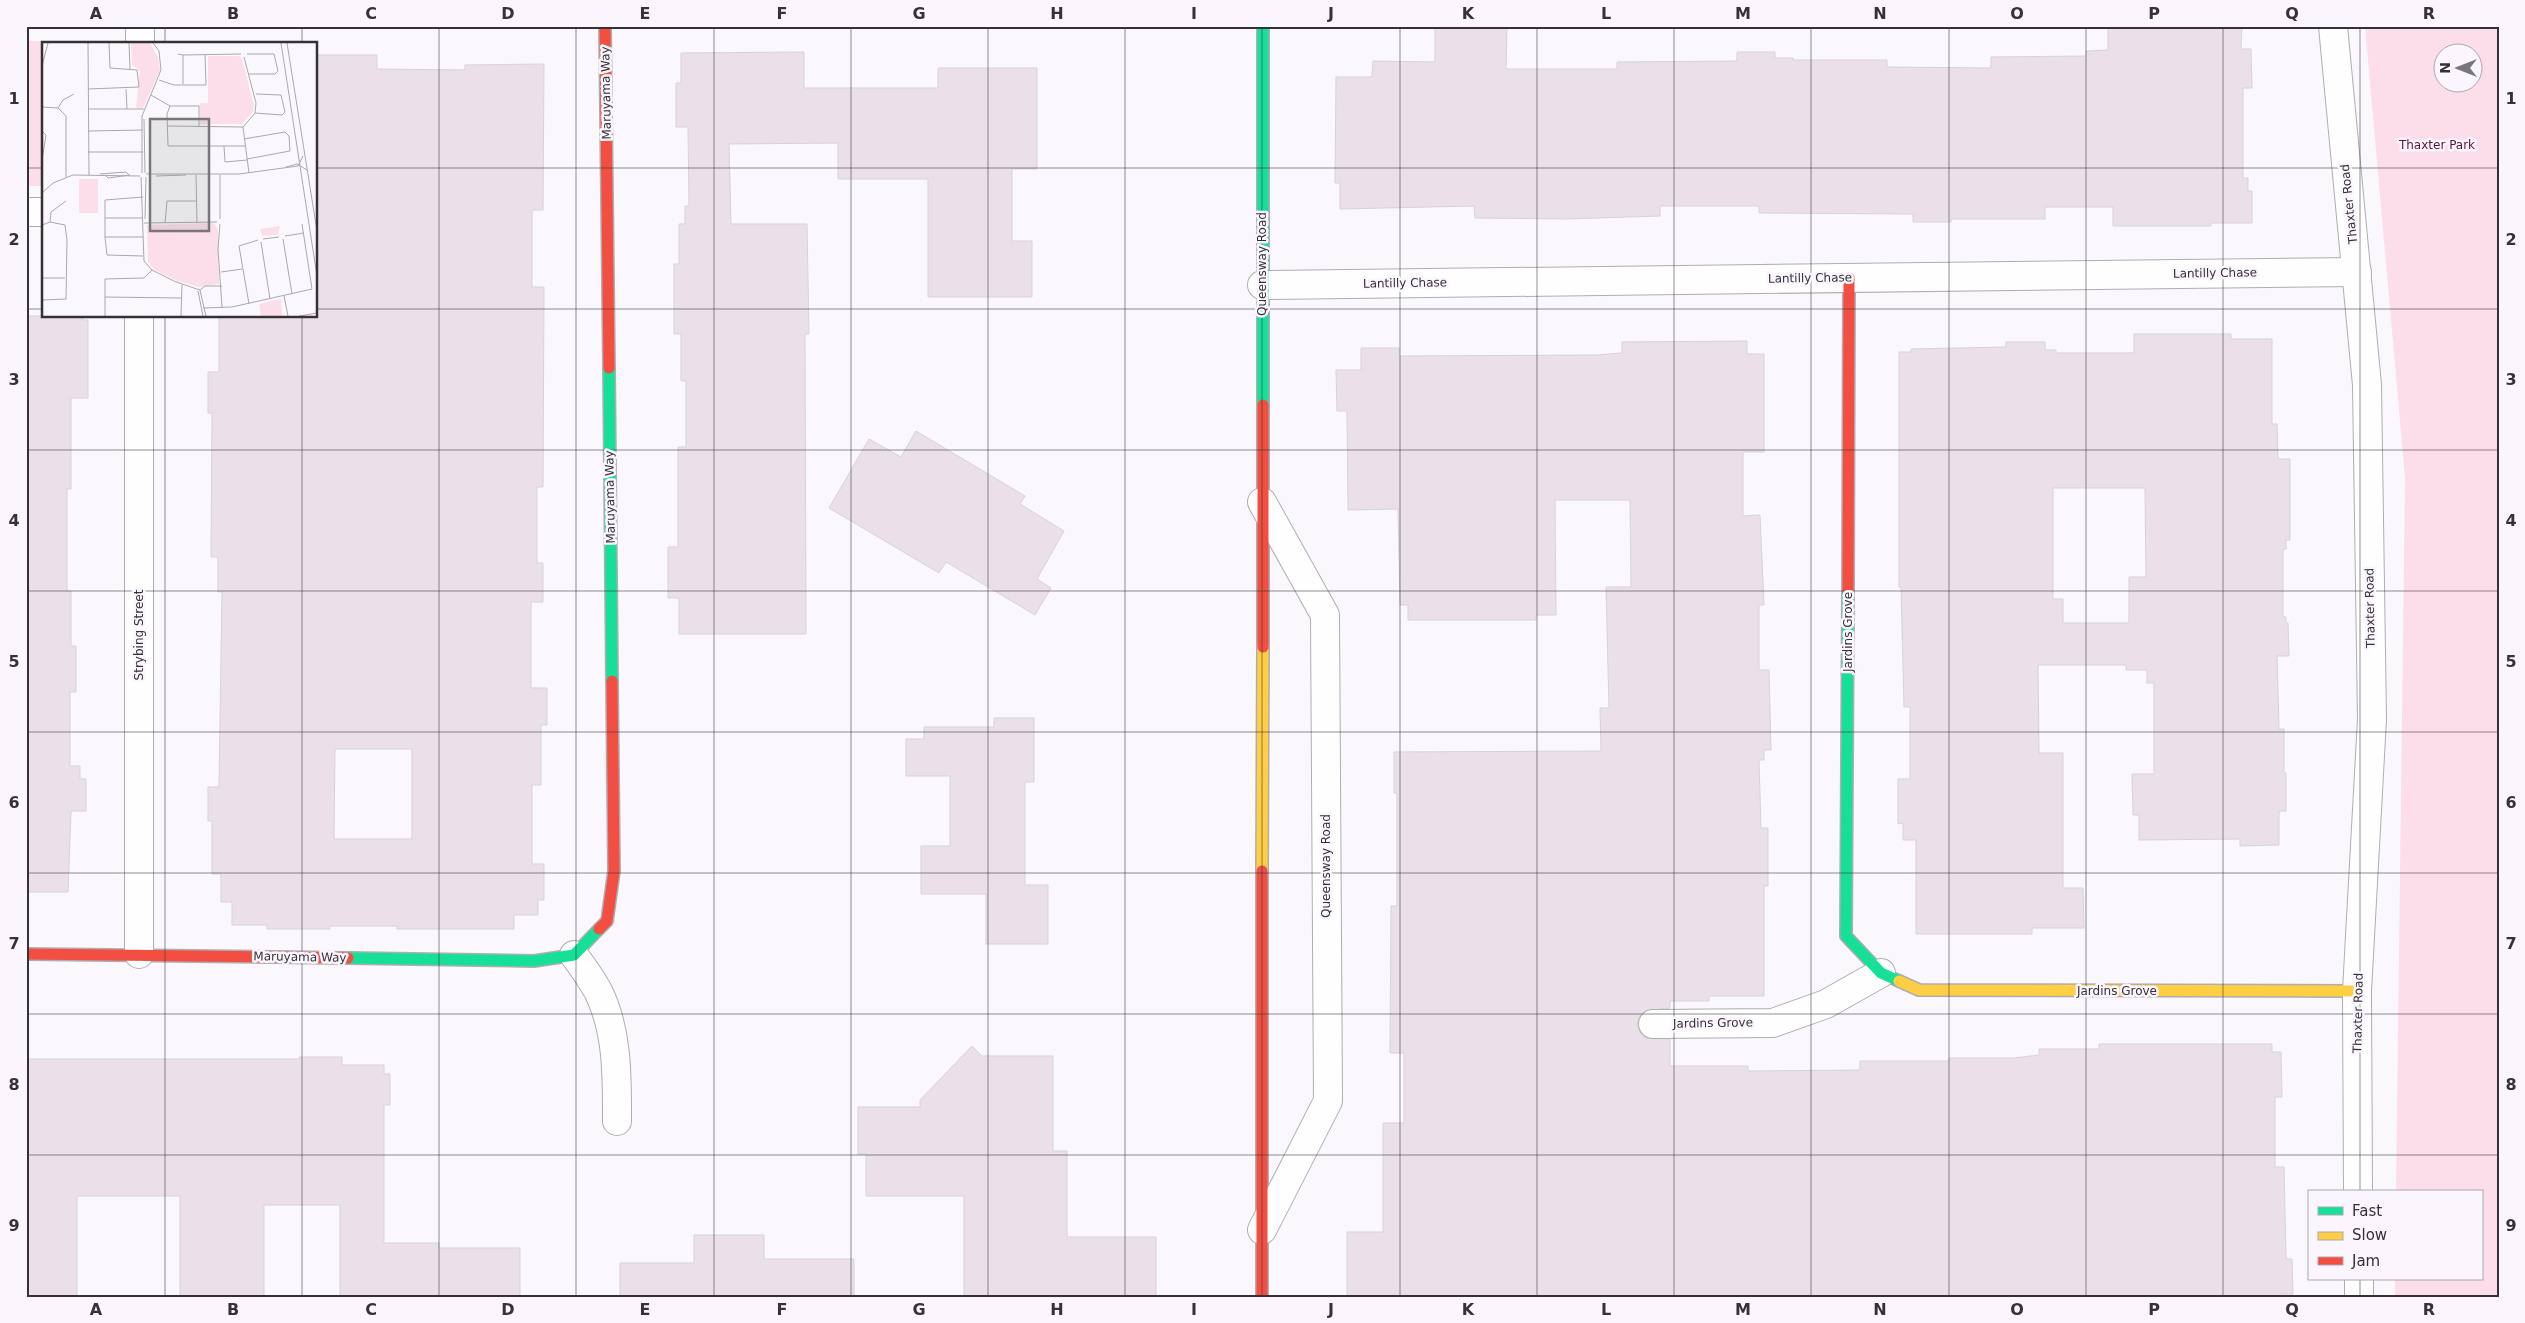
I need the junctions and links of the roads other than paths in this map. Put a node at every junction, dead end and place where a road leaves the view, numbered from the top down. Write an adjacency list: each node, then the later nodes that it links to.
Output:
1 (140, 26): 5 (street)
2 (606, 26): 15 (street, Maruyama Way)
3 (1263, 26): 10 (street, Queensway Road)
4 (2333, 26): 8 (street, Thaxter Road)
5 (140, 42)
6 (26, 212): 7 (street)
7 (42, 212)
8 (2357, 272): 9 (street, Lantilly Chase); 17 (street, Thaxter Road)
9 (1850, 278): 10 (street, Lantilly Chase); 16 (street, Jardins Grove)
10 (1262, 285): 12 (street, Queensway Road)
11 (139, 318): 14 (street, Strybing Street)
12 (1262, 502): 21 (street, Queensway Road); 21 (street, Queensway Road)
13 (26, 954): 14 (street, Maruyama Way)
14 (139, 954): 15 (street, Maruyama Way)
15 (574, 955): 19 (street)
16 (1881, 973): 17 (street, Jardins Grove); 18 (street, Jardins Grove)
17 (2357, 991): 20 (street, Thaxter Road)
18 (1653, 1024)
19 (617, 1121)
20 (2358, 1190)
21 (1262, 1230): 23 (street, Queensway Road)
22 (2359, 1280): 24 (street)
23 (1262, 1297)
24 (2359, 1297)

